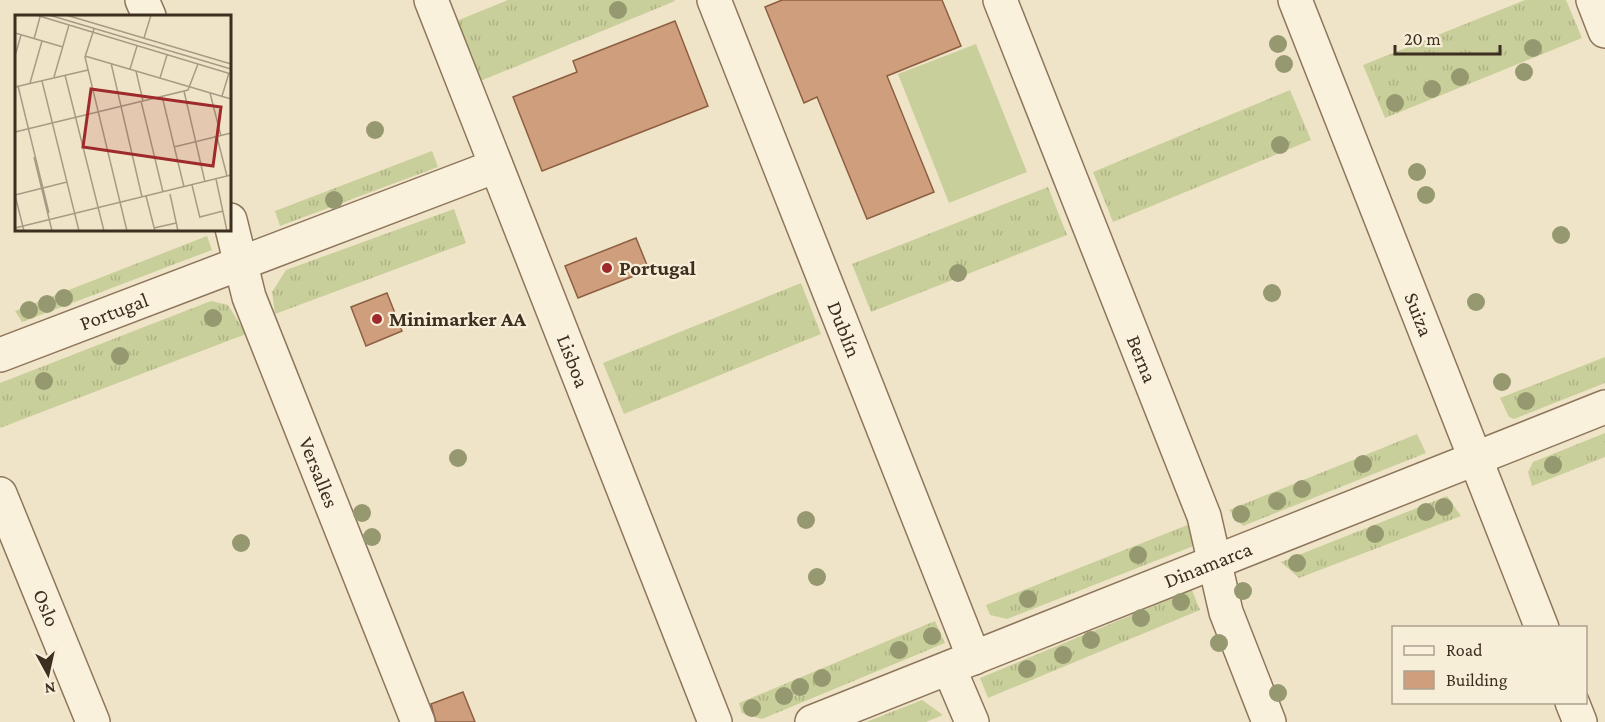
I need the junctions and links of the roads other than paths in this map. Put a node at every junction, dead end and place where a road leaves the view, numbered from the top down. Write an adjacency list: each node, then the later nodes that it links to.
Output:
1 (142, 0): 7 (street)
2 (431, 0): 9 (street, Lisboa)
3 (714, 0): 18 (street, Dublín)
4 (1000, 0): 16 (street, Berna)
5 (1295, 0): 14 (street, Suiza)
6 (1593, 0): 8 (street)
7 (149, 15)
8 (1605, 31)
9 (496, 166): 11 (street, Portugal); 22 (street, Lisboa)
10 (231, 224): 11 (street, Versalles)
11 (241, 263): 12 (street, Portugal); 21 (street, Versalles)
12 (0, 355)
13 (1605, 408): 14 (street, Dinamarca)
14 (1476, 459): 16 (street, Dinamarca); 17 (street, Suiza)
15 (0, 494): 20 (street, Oslo)
16 (1214, 562): 18 (street, Dinamarca); 25 (street, Berna)
17 (1542, 626)
18 (961, 663): 23 (street, Dinamarca); 24 (street, Dublín)
19 (1573, 704): 26 (street)
20 (93, 722)
21 (418, 722)
22 (715, 722)
23 (812, 722)
24 (972, 722)
25 (1269, 722)
26 (1580, 722)

